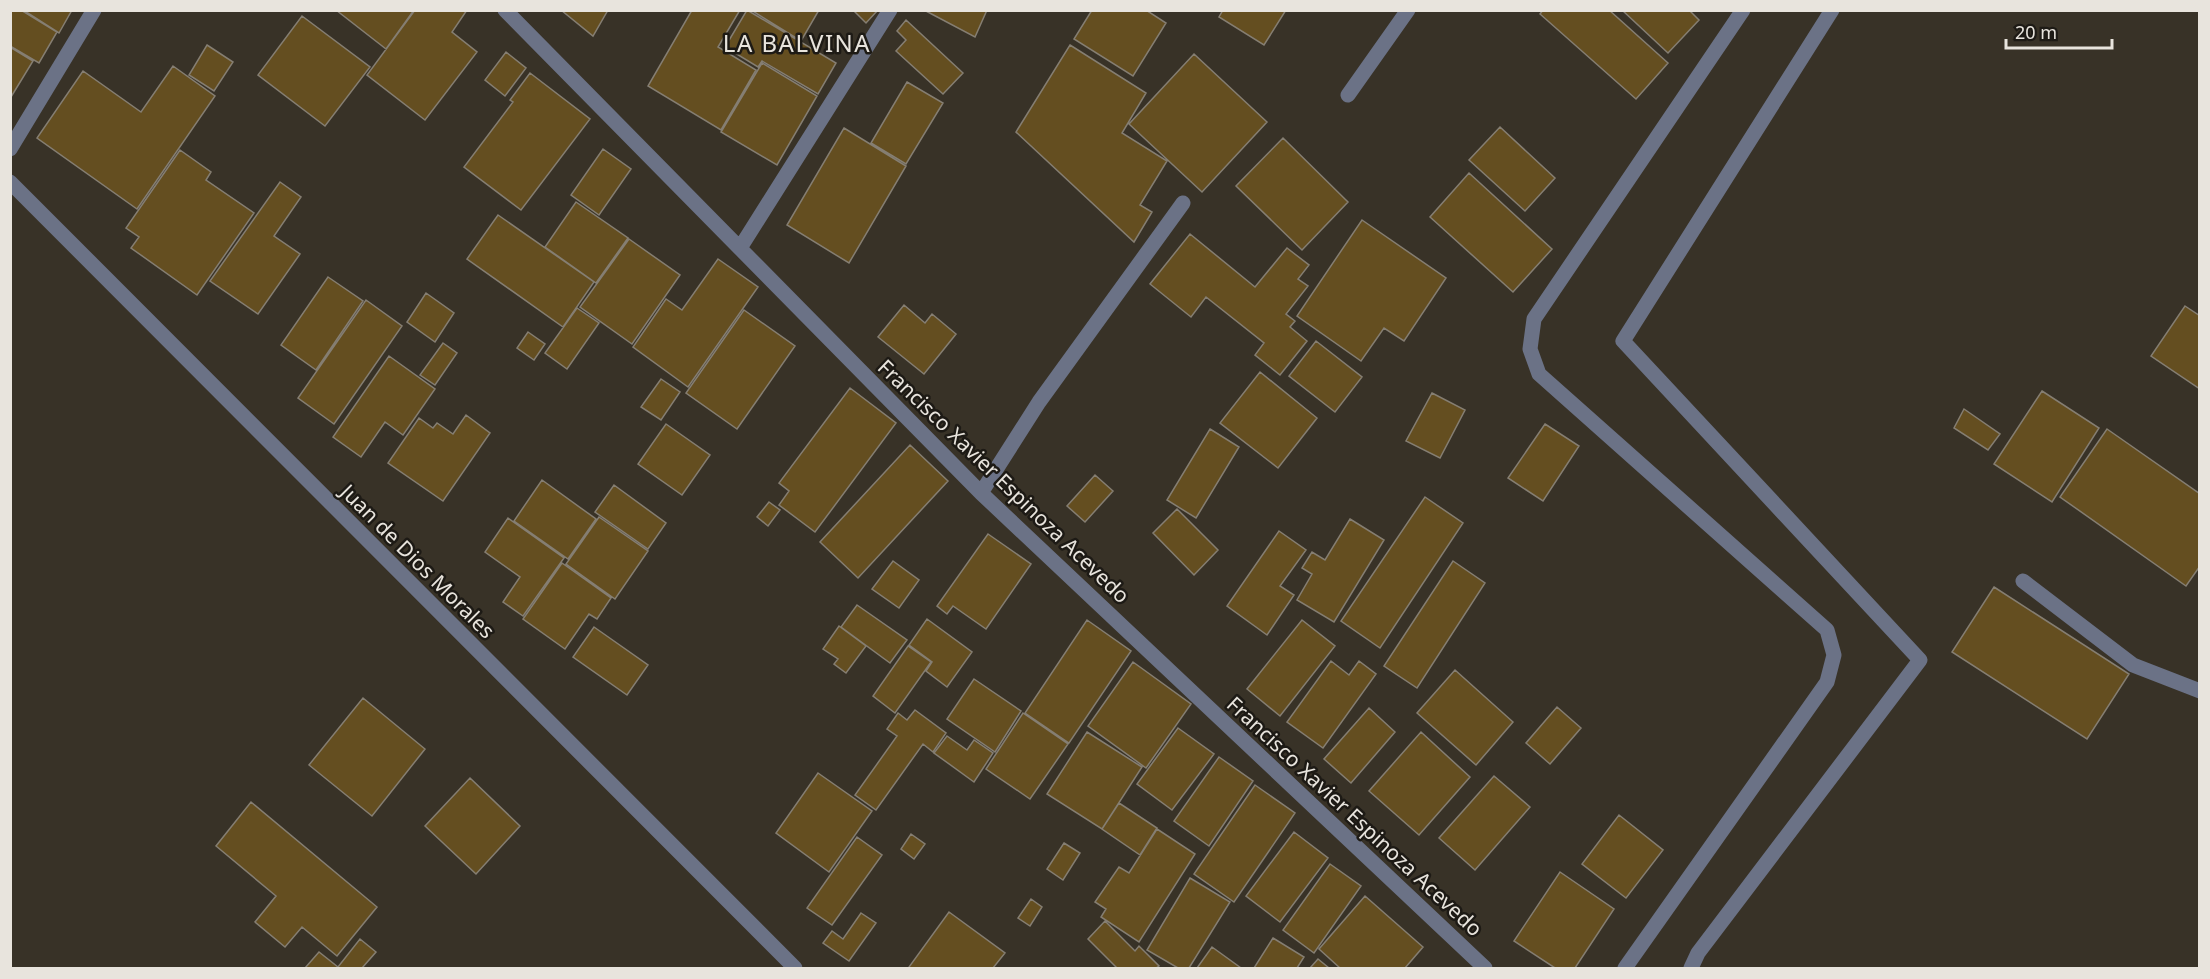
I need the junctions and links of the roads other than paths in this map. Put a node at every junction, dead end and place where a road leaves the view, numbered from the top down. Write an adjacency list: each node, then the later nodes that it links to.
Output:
1 (94, 10): 8 (street)
2 (505, 10): 11 (street, Francisco Xavier Espinoza Acevedo)
3 (890, 10): 11 (street)
4 (1408, 10): 7 (street)
5 (1743, 10): 17 (street)
6 (1832, 10): 18 (street)
7 (1348, 95)
8 (10, 149)
9 (10, 182): 15 (street, Juan de Dios Morales)
10 (1184, 203): 12 (street)
11 (740, 248): 12 (street, Francisco Xavier Espinoza Acevedo)
12 (981, 493): 16 (street, Francisco Xavier Espinoza Acevedo)
13 (2023, 581): 14 (street)
14 (2199, 691)
15 (795, 969)
16 (1485, 969)
17 (1625, 969)
18 (1691, 969)

